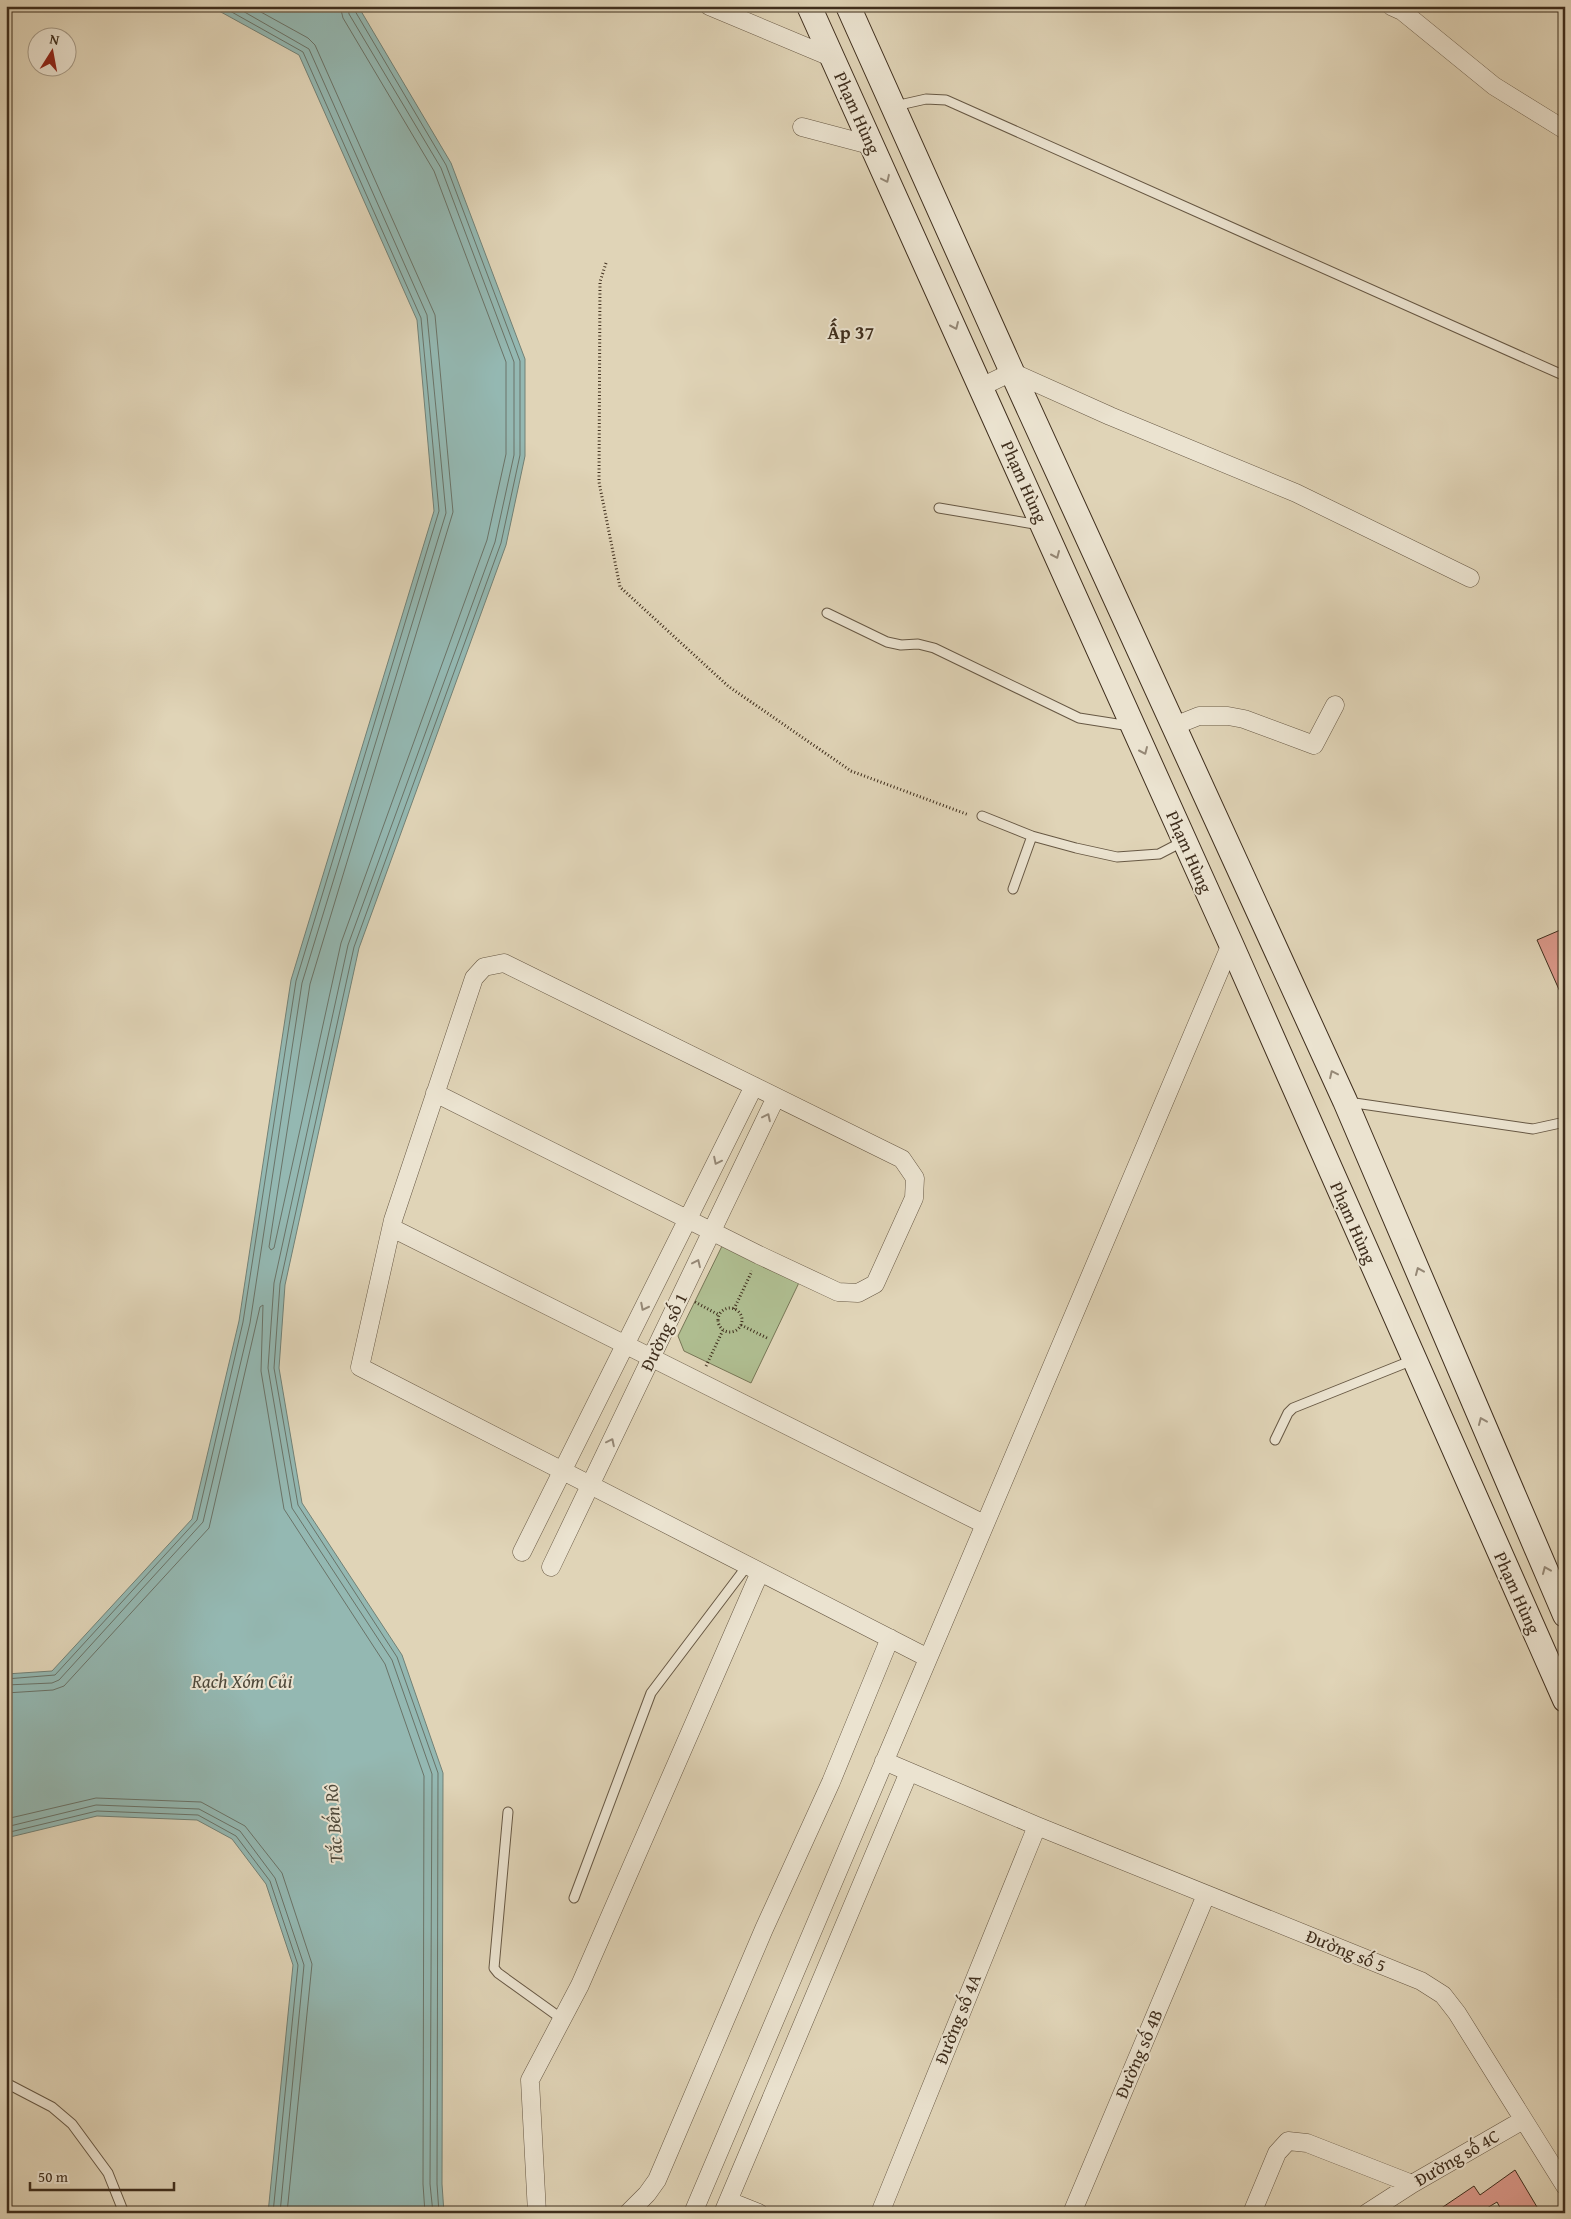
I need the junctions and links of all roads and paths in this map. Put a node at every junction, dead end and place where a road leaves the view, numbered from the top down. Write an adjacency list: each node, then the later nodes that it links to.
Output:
1 (709, 6): 5 (street)
2 (810, 6): 5 (main road, Phạm Hùng)
3 (848, 6): 6 (main road, Phạm Hùng)
4 (1391, 6): 8 (street)
5 (833, 58): 9 (main road, Phạm Hùng)
6 (892, 107): 11 (main road, Phạm Hùng); 12 (lane)
7 (802, 127): 9 (street)
8 (1565, 130)
9 (870, 145): 13 (main road, Phạm Hùng, one-way to 13)
10 (606, 263): 21 (path)
11 (1012, 372): 13 (street); 16 (street); 20 (main road, Phạm Hùng)
12 (1565, 376)
13 (981, 386): 15 (main road, Phạm Hùng)
14 (939, 508): 15 (lane)
15 (1043, 526): 19 (main road, Phạm Hùng, one-way to 19)
16 (1470, 578)
17 (827, 613): 19 (lane)
18 (1335, 704): 20 (street)
19 (1132, 726): 24 (main road, Phạm Hùng, one-way to 24)
20 (1174, 726): 30 (main road, Phạm Hùng, one-way to 20)
21 (972, 816)
22 (982, 816): 23 (lane)
23 (1032, 836): 24 (lane); 25 (lane)
24 (1184, 841): 26 (main road, Phạm Hùng)
25 (1012, 889)
26 (1231, 944): 44 (main road, Phạm Hùng); 49 (street)
27 (754, 1086): 28 (street); 29 (street); 32 (street, one-way to 32)
28 (435, 1093): 32 (street); 33 (street)
29 (776, 1097): 34 (street, Đường số 1, one-way to 29); 35 (street)
30 (1345, 1101): 31 (lane); 53 (main road, Phạm Hùng, one-way to 30)
31 (1565, 1122)
32 (688, 1219): 34 (street); 42 (street, one-way to 42)
33 (392, 1228): 42 (street); 47 (street)
34 (712, 1231): 35 (street); 36 (street, Đường số 1, one-way to 34)
35 (759, 1255): 37 (path)
36 (682, 1295): 38 (path); 43 (street, Đường số 1)
37 (734, 1309): 38 (path); 39 (path)
38 (719, 1315): 40 (path)
39 (741, 1325): 40 (path); 41 (path)
40 (723, 1330): 45 (path)
41 (769, 1339)
42 (625, 1344): 43 (street); 47 (street)
43 (652, 1358): 45 (street); 48 (street, Đường số 1, one-way to 43)
44 (1413, 1360): 46 (lane); 56 (main road, Phạm Hùng)
45 (699, 1381): 49 (street)
46 (1275, 1440)
47 (562, 1471): 48 (street); 50 (street)
48 (590, 1486): 51 (street, Đường số 1); 52 (street)
49 (984, 1524): 55 (street)
50 (522, 1552)
51 (551, 1567)
52 (753, 1569): 54 (street); 62 (lane); 63 (street)
53 (1565, 1615)
54 (890, 1638): 55 (street); 71 (street)
55 (928, 1658): 57 (street)
56 (1565, 1700)
57 (884, 1761): 58 (street, Đường số 5); 72 (street)
58 (910, 1772): 60 (street, Đường số 5); 68 (street)
59 (508, 1812): 63 (lane)
60 (1037, 1826): 61 (street, Đường số 5); 74 (street, Đường số 4A)
61 (1206, 1895): 65 (street, Đường số 5); 75 (street, Đường số 4B)
62 (574, 1898)
63 (562, 2018): 70 (street)
64 (6, 2083): 69 (lane)
65 (1523, 2120): 66 (street, Đường số 4C); 67 (street, Đường số 5)
66 (1412, 2184): 76 (street); 77 (street, Đường số 4C)
67 (1565, 2186)
68 (726, 2207): 73 (street)
69 (124, 2213)
70 (538, 2213)
71 (628, 2213)
72 (693, 2213)
73 (759, 2213)
74 (880, 2213)
75 (1072, 2213)
76 (1252, 2213)
77 (1367, 2213)

